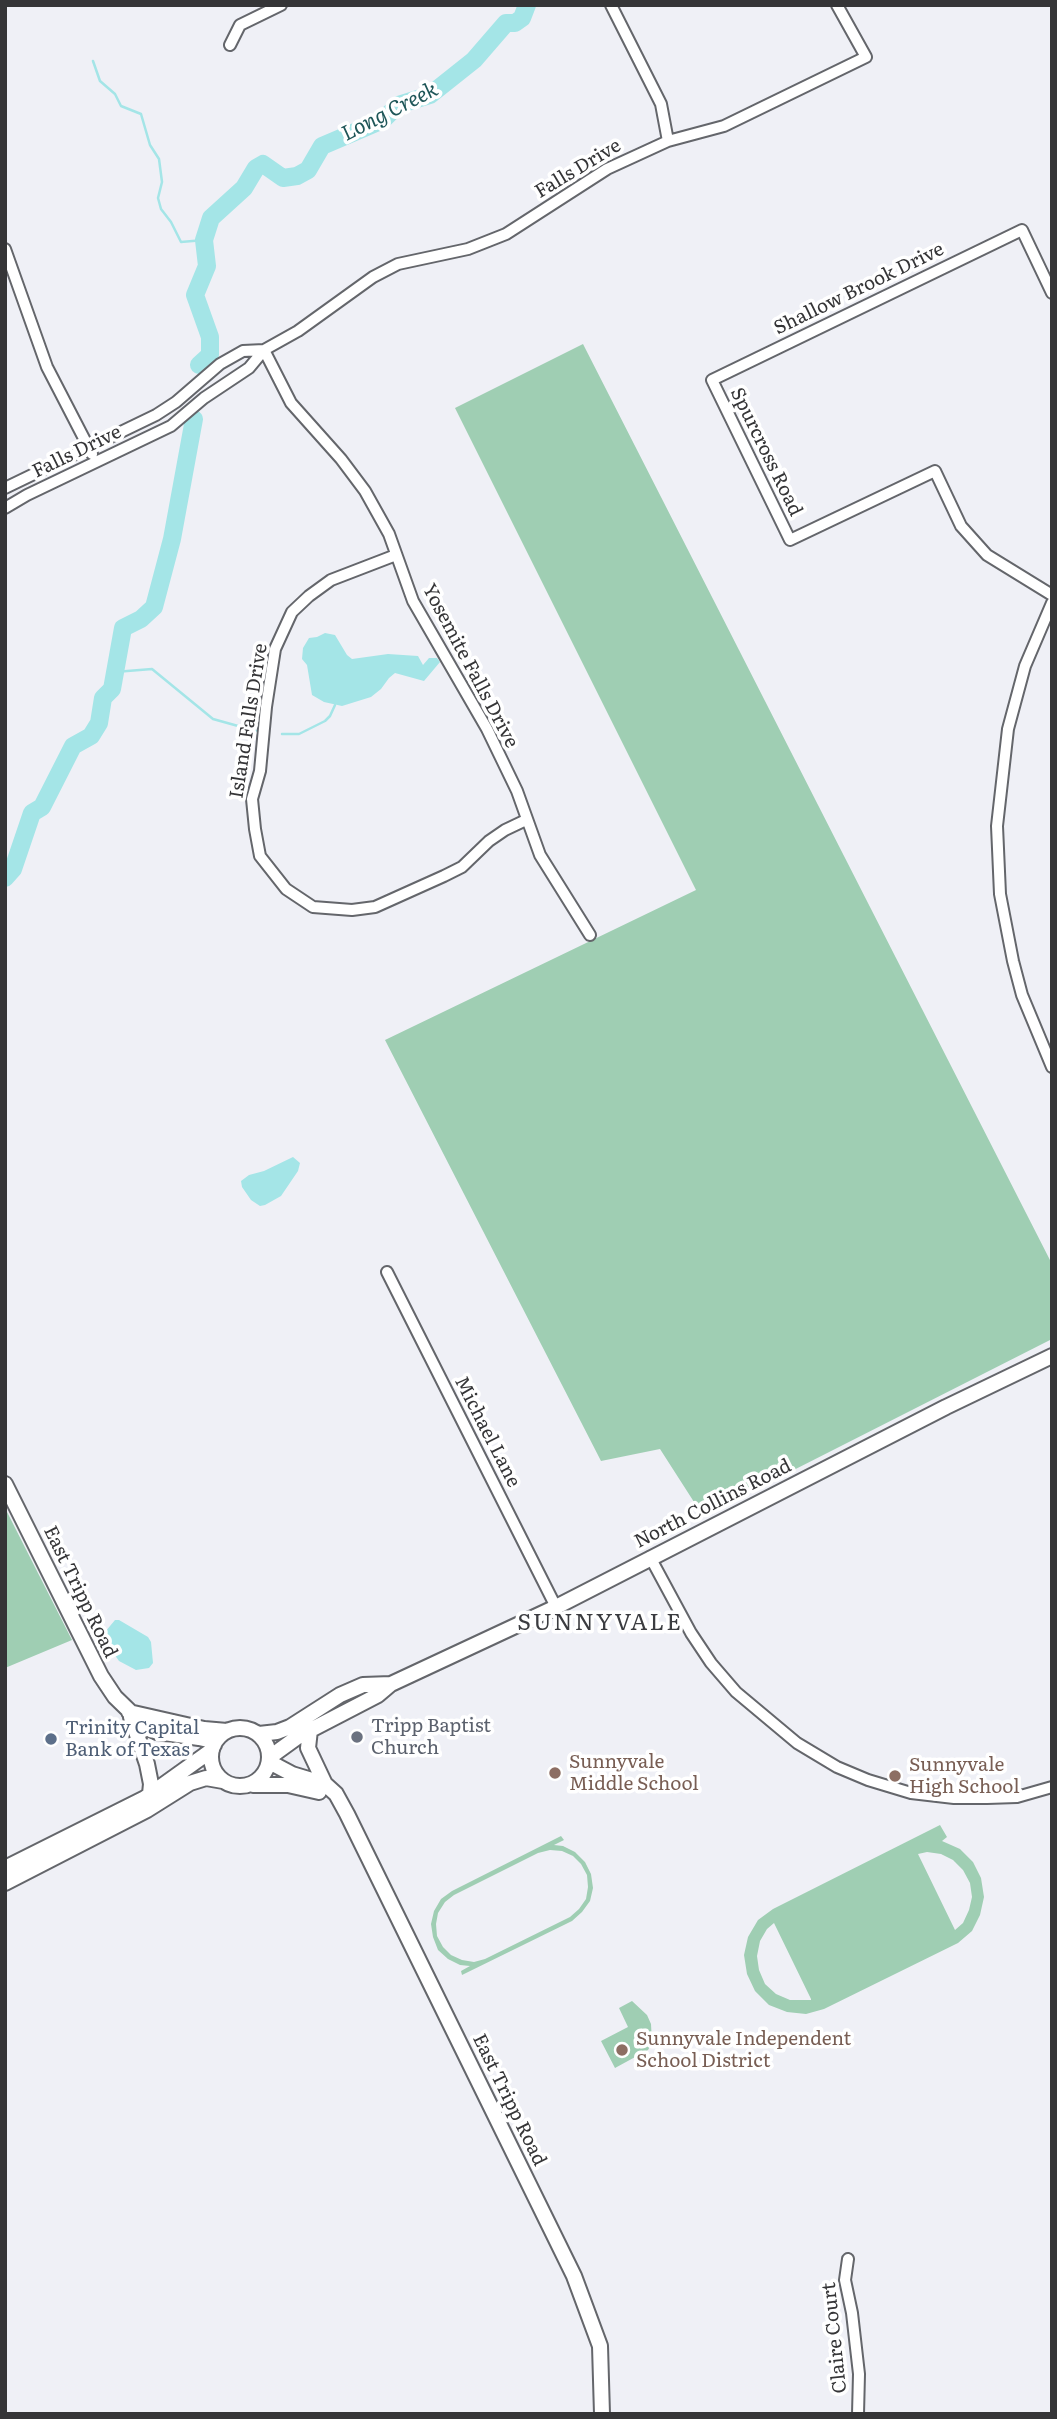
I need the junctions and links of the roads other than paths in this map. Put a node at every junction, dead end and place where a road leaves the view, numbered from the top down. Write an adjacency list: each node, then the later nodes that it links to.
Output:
1 (281, 5): 4 (street)
2 (611, 5): 5 (street)
3 (837, 5): 5 (street, Falls Drive)
4 (230, 45)
5 (668, 141): 8 (street, Falls Drive)
6 (5, 248): 10 (street)
7 (1052, 293): 9 (street, Shallow Brook Drive)
8 (264, 350): 10 (street, Falls Drive); 11 (street, Falls Drive); 14 (street, Yosemite Falls Drive)
9 (712, 380): 15 (street, Spurcross Road)
10 (89, 449): 11 (street); 12 (street, Falls Drive)
11 (96, 463): 13 (street, Falls Drive)
12 (5, 488)
13 (5, 508)
14 (396, 555): 17 (street, Yosemite Falls Drive); 17 (street, Island Falls Drive)
15 (1052, 595)
16 (1052, 603): 19 (street)
17 (526, 820): 18 (street, Yosemite Falls Drive)
18 (590, 935)
19 (1052, 1067)
20 (387, 1272): 24 (street, Michael Lane)
21 (1052, 1356): 23 (street, North Collins Road)
22 (5, 1484): 26 (street, East Tripp Road)
23 (650, 1557): 24 (street, North Collins Road); 35 (street)
24 (556, 1606): 25 (street, North Collins Road)
25 (391, 1684): 27 (street, North Collins Road); 29 (street, North Collins Road)
26 (129, 1712): 28 (street); 30 (street, East Tripp Road); 36 (street)
27 (310, 1730): 31 (street, North Collins Road); 33 (street, East Tripp Road)
28 (227, 1731): 29 (street); 30 (street)
29 (259, 1734): 31 (street)
30 (213, 1747): 32 (street); 36 (street)
31 (270, 1758): 33 (street); 34 (street)
32 (223, 1781): 34 (street); 38 (street)
33 (325, 1784): 37 (street, East Tripp Road)
34 (250, 1785): 37 (street, East Tripp Road)
35 (1052, 1787)
36 (150, 1794): 38 (street)
37 (347, 1814): 42 (street, East Tripp Road)
38 (69, 1844): 39 (street); 40 (street)
39 (5, 1868)
40 (5, 1883)
41 (848, 2259): 43 (street, Claire Court)
42 (602, 2414)
43 (858, 2414)

